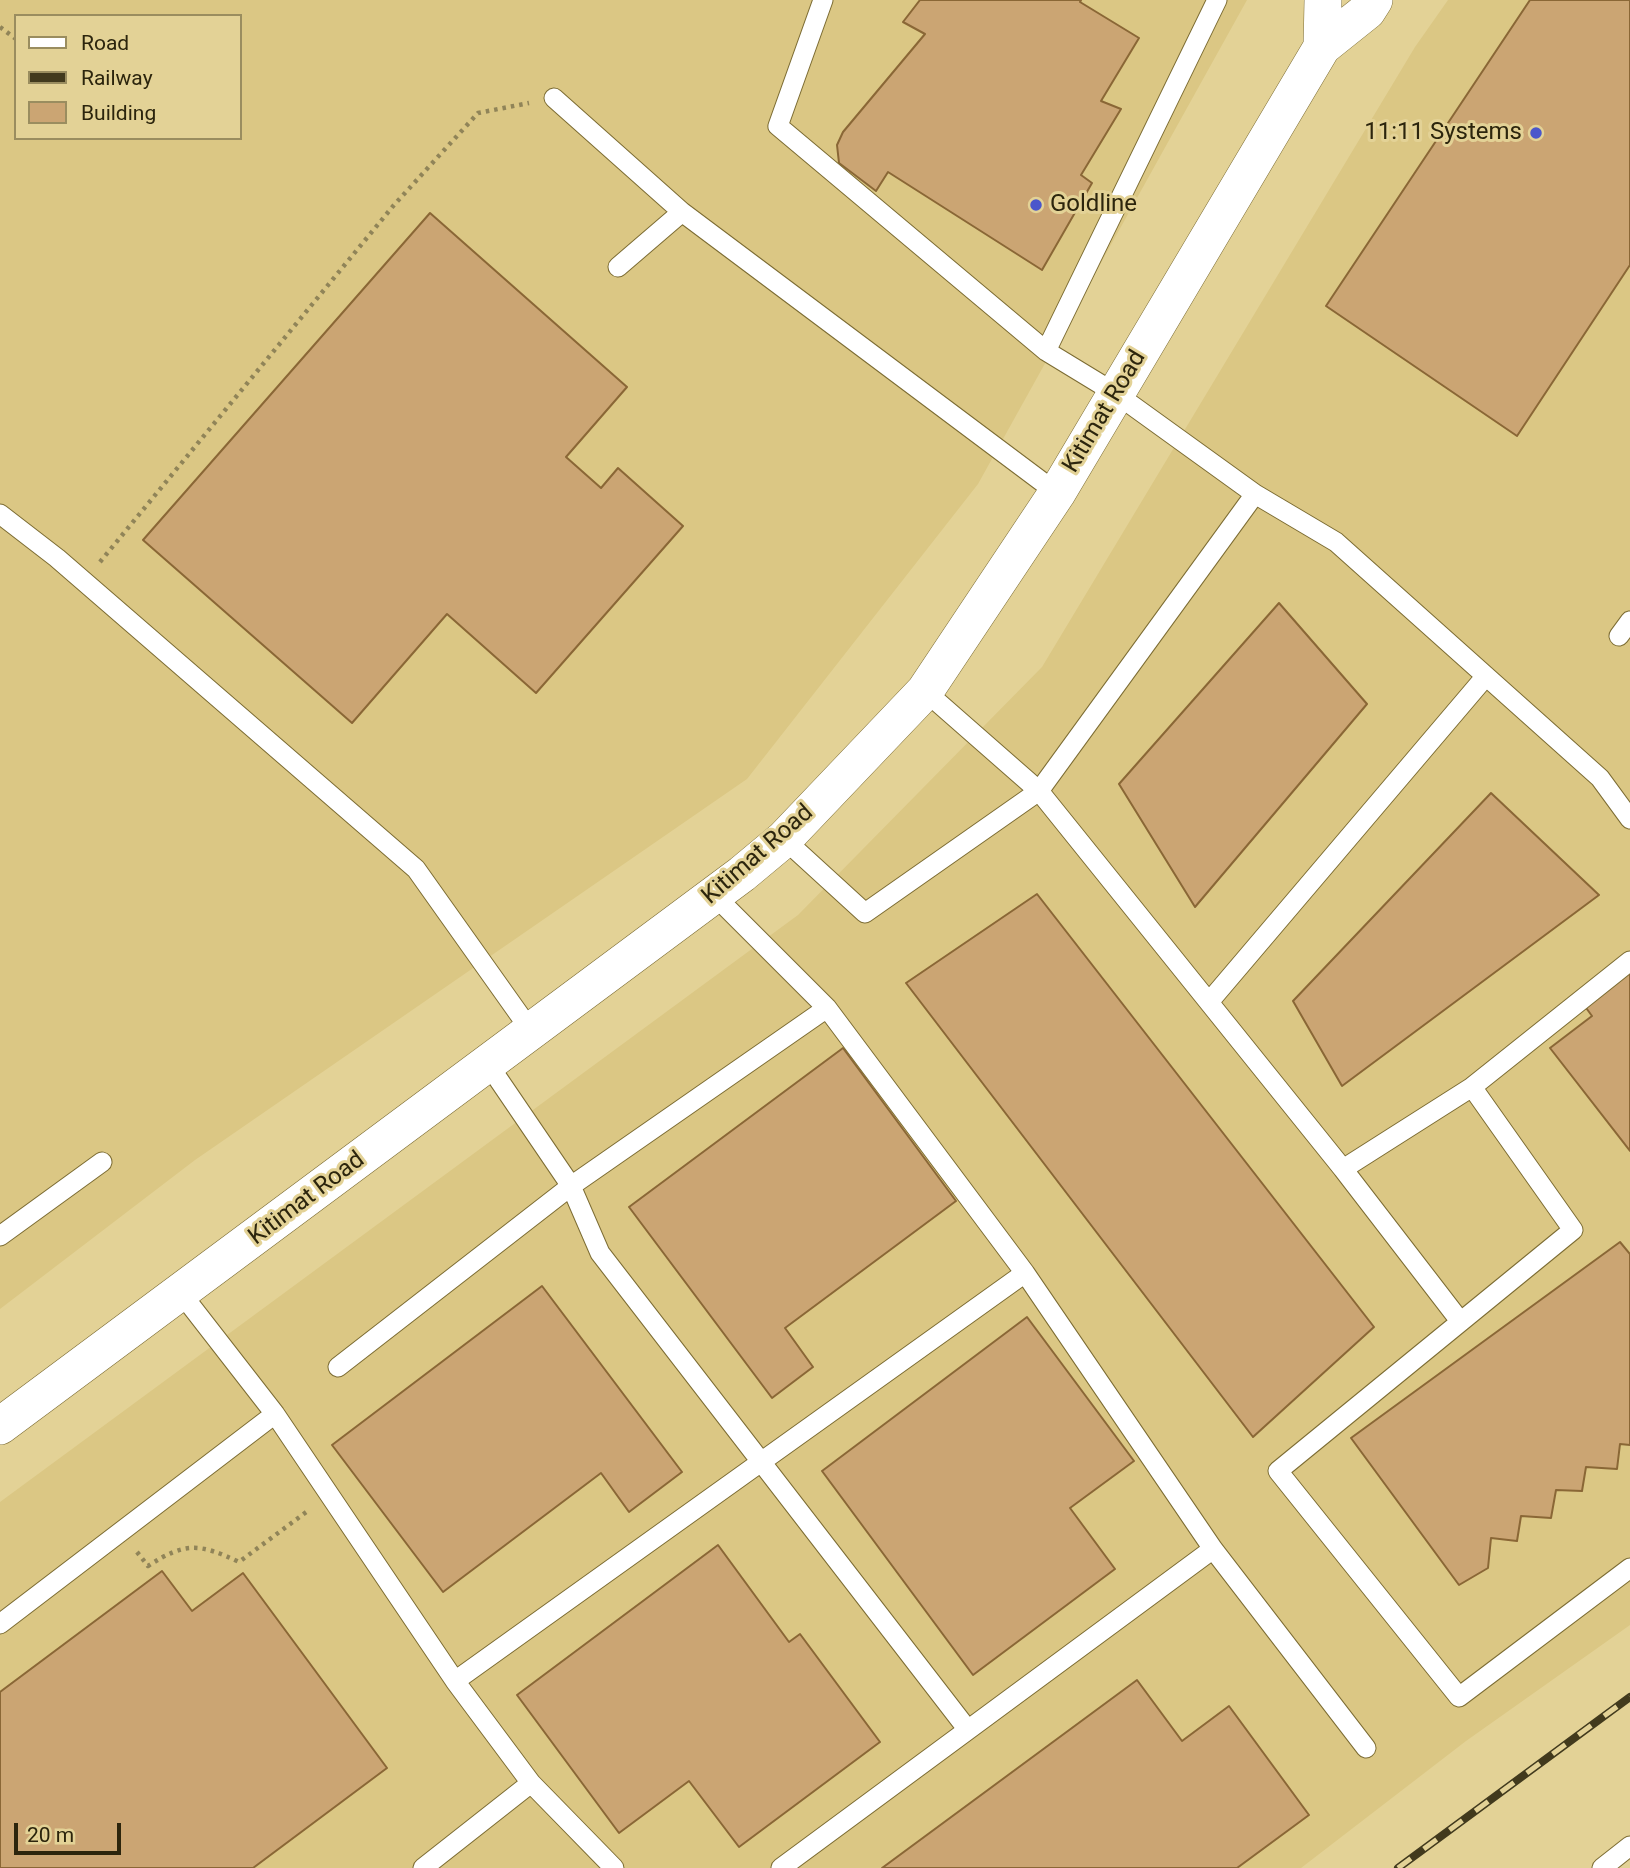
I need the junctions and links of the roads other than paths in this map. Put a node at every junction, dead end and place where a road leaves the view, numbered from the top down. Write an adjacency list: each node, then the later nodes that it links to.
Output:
1 (823, 0): 9 (lane)
2 (1217, 0): 9 (lane)
3 (1323, 0): 5 (street, Kitimat Road)
4 (1374, 0): 5 (street, Kitimat Road)
5 (1322, 47): 10 (street, Kitimat Road)
6 (554, 98): 7 (lane)
7 (682, 212): 8 (lane); 11 (lane)
8 (618, 267)
9 (1046, 351): 10 (lane)
10 (1115, 393): 11 (street, Kitimat Road); 12 (lane)
11 (1057, 493): 15 (street, Kitimat Road)
12 (1255, 494): 14 (lane); 16 (lane)
13 (0, 514): 23 (lane)
14 (1486, 676): 17 (lane); 21 (lane)
15 (925, 691): 16 (lane); 18 (street, Kitimat Road)
16 (1039, 791): 18 (lane); 21 (lane)
17 (1630, 819)
18 (784, 839): 19 (street, Kitimat Road)
19 (713, 894): 22 (lane); 23 (street, Kitimat Road)
20 (1630, 961): 25 (lane)
21 (1209, 1002): 27 (lane)
22 (827, 1008): 28 (lane); 30 (lane)
23 (531, 1031): 24 (street, Kitimat Road)
24 (488, 1064): 28 (lane); 31 (street, Kitimat Road)
25 (1472, 1087): 27 (lane); 32 (lane)
26 (102, 1162): 29 (lane)
27 (1343, 1169): 32 (lane)
28 (571, 1186): 33 (lane); 36 (lane)
29 (0, 1236)
30 (1025, 1273): 36 (lane); 37 (lane)
31 (181, 1293): 34 (lane); 35 (street, Kitimat Road)
32 (1460, 1321): 38 (lane)
33 (338, 1367)
34 (275, 1414): 39 (lane); 40 (lane)
35 (0, 1426)
36 (759, 1461): 40 (lane); 41 (lane)
37 (1213, 1549): 41 (lane); 42 (lane)
38 (1630, 1568)
39 (0, 1624)
40 (455, 1681): 43 (lane)
41 (968, 1730): 47 (lane)
42 (1366, 1748)
43 (531, 1783): 45 (lane); 46 (lane)
44 (1630, 1846): 48 (lane)
45 (610, 1867)
46 (423, 1868)
47 (782, 1868)
48 (1602, 1868)

